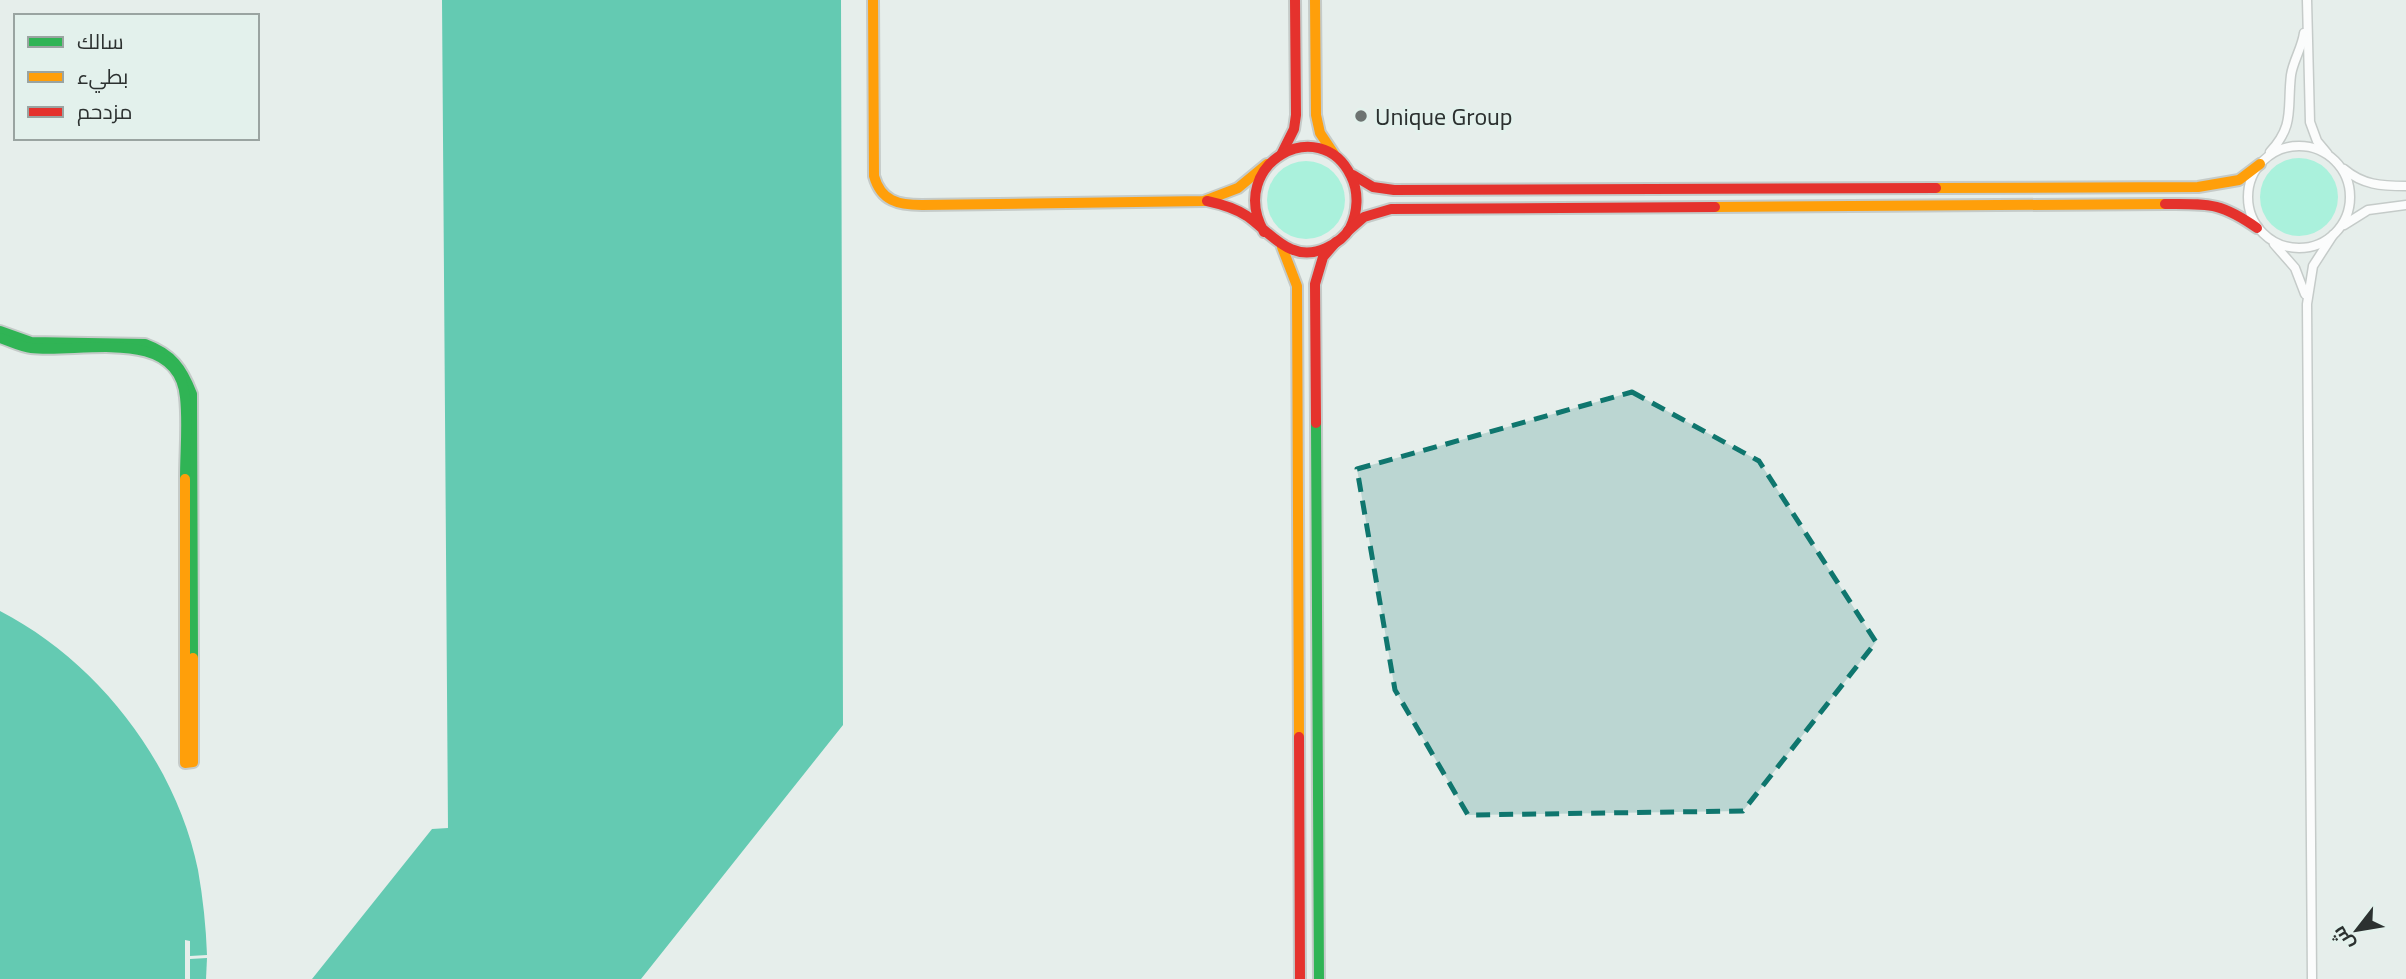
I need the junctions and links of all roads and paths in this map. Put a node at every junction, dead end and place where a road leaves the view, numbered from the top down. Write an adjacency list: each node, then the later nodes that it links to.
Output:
1 (873, 0): 14 (street)
2 (1295, 0): 6 (street)
3 (1315, 0): 8 (street)
4 (2307, 0): 5 (street)
5 (2307, 13): 7 (street); 9 (street)
6 (1282, 153): 8 (street); 10 (street)
7 (2329, 156): 9 (street); 11 (street)
8 (1338, 159): 12 (street)
9 (2263, 160): 12 (street); 19 (street)
10 (1267, 163): 14 (street); 18 (street)
11 (2342, 168): 13 (street); 16 (street)
12 (1353, 176): 17 (street)
13 (2406, 186)
14 (1204, 201): 18 (street)
15 (2406, 205): 16 (street)
16 (2342, 227): 20 (street)
17 (1348, 231): 19 (street); 21 (street)
18 (1264, 232): 22 (street)
19 (2260, 232): 20 (street); 23 (street)
20 (2333, 235): 23 (street)
21 (1336, 242): 22 (street); 27 (street)
22 (1282, 247): 26 (street)
23 (2308, 304): 28 (street)
24 (0, 331): 25 (street)
25 (0, 338)
26 (1300, 979)
27 (1319, 979)
28 (2312, 979)

